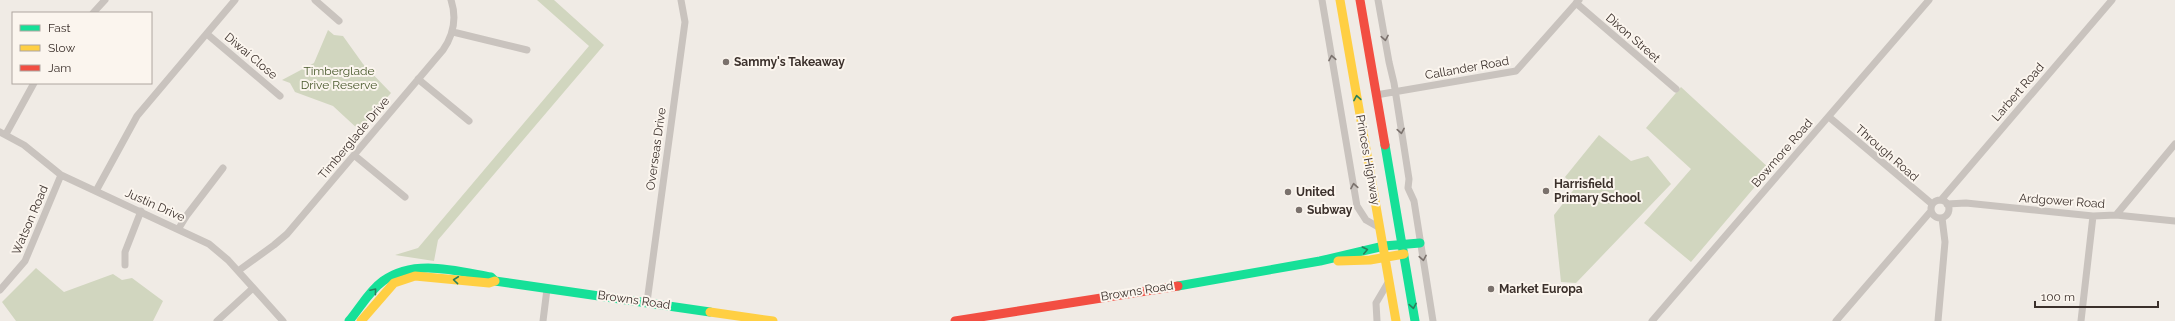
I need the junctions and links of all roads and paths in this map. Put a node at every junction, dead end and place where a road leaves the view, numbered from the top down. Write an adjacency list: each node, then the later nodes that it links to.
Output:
1 (105, 0): 13 (street)
2 (235, 0): 16 (street)
3 (315, 0): 14 (street)
4 (452, 0): 15 (street, Timberglade Drive)
5 (682, 0): 55 (street, Overseas Drive)
6 (1322, 0): 41 (street, one-way to 6)
7 (1340, 0): 41 (main road, Princes Highway, one-way to 7)
8 (1360, 0): 22 (main road, Princes Highway)
9 (1378, 0): 21 (street, one-way to 21)
10 (1929, 0): 24 (street, Bowmore Road)
11 (2112, 0): 33 (street, Larbert Road)
12 (1577, 2): 20 (street, Dixon Street); 21 (street, Callander Road)
13 (94, 12)
14 (339, 21)
15 (453, 32): 17 (street); 18 (street, Timberglade Drive)
16 (207, 34): 23 (street, Diwai Close); 31 (street)
17 (527, 50)
18 (418, 79): 25 (street); 28 (street, Timberglade Drive)
19 (33, 84): 26 (street)
20 (1676, 89)
21 (1396, 92): 22 (street, Callander Road); 42 (street, one-way to 42)
22 (1376, 95): 43 (main road, Princes Highway)
23 (280, 96)
24 (1829, 117): 34 (street, Through Road); 67 (street, Bowmore Road)
25 (470, 122)
26 (3, 133): 30 (street, Justin Drive)
27 (2175, 144): 36 (street)
28 (354, 155): 32 (street); 49 (street, Timberglade Drive)
29 (223, 168): 40 (street)
30 (61, 175): 31 (street, Justin Drive); 54 (street, Watson Road)
31 (96, 191): 35 (street, Justin Drive)
32 (404, 197)
33 (1944, 202): 34 (street); 37 (street, Ardgower Road); 38 (street)
34 (1931, 208): 38 (street); 68 (street)
35 (141, 211): 40 (street, Justin Drive); 48 (street)
36 (2116, 215): 37 (street, Ardgower Road); 39 (street, Ardgower Road)
37 (2093, 216): 70 (street)
38 (1942, 218): 69 (street)
39 (2175, 221)
40 (179, 228): 49 (street, Justin Drive)
41 (1380, 228): 44 (main road, Princes Highway)
42 (1420, 243): 43 (main road, Browns Road); 66 (street, one-way to 66)
43 (1402, 244): 44 (main road, Browns Road); 45 (main road, Princes Highway)
44 (1384, 246): 46 (main road, Princes Highway); 47 (main road, Browns Road, one-way to 44)
45 (1404, 254): 46 (main road, Browns Road); 65 (main road, Princes Highway, one-way to 65)
46 (1386, 258): 47 (main road, Browns Road); 50 (main road, Princes Highway)
47 (1320, 261): 62 (main road, Browns Road)
48 (125, 265)
49 (238, 271): 52 (street, Justin Drive)
50 (1390, 280): 63 (street); 64 (main road, Princes Highway)
51 (495, 281): 53 (main road, Browns Road); 58 (main road, Browns Road, one-way to 51); 59 (main road, Browns Road, one-way to 59)
52 (253, 288): 56 (street); 57 (street, Justin Drive)
53 (547, 288): 55 (main road, Browns Road); 60 (street)
54 (0, 290)
55 (647, 302): 61 (main road, Browns Road)
56 (217, 321)
57 (283, 321)
58 (349, 321)
59 (361, 321)
60 (542, 321)
61 (773, 321)
62 (955, 321)
63 (1377, 321)
64 (1396, 321)
65 (1415, 321)
66 (1433, 321)
67 (1652, 321)
68 (1836, 321)
69 (1938, 321)
70 (2080, 321)

